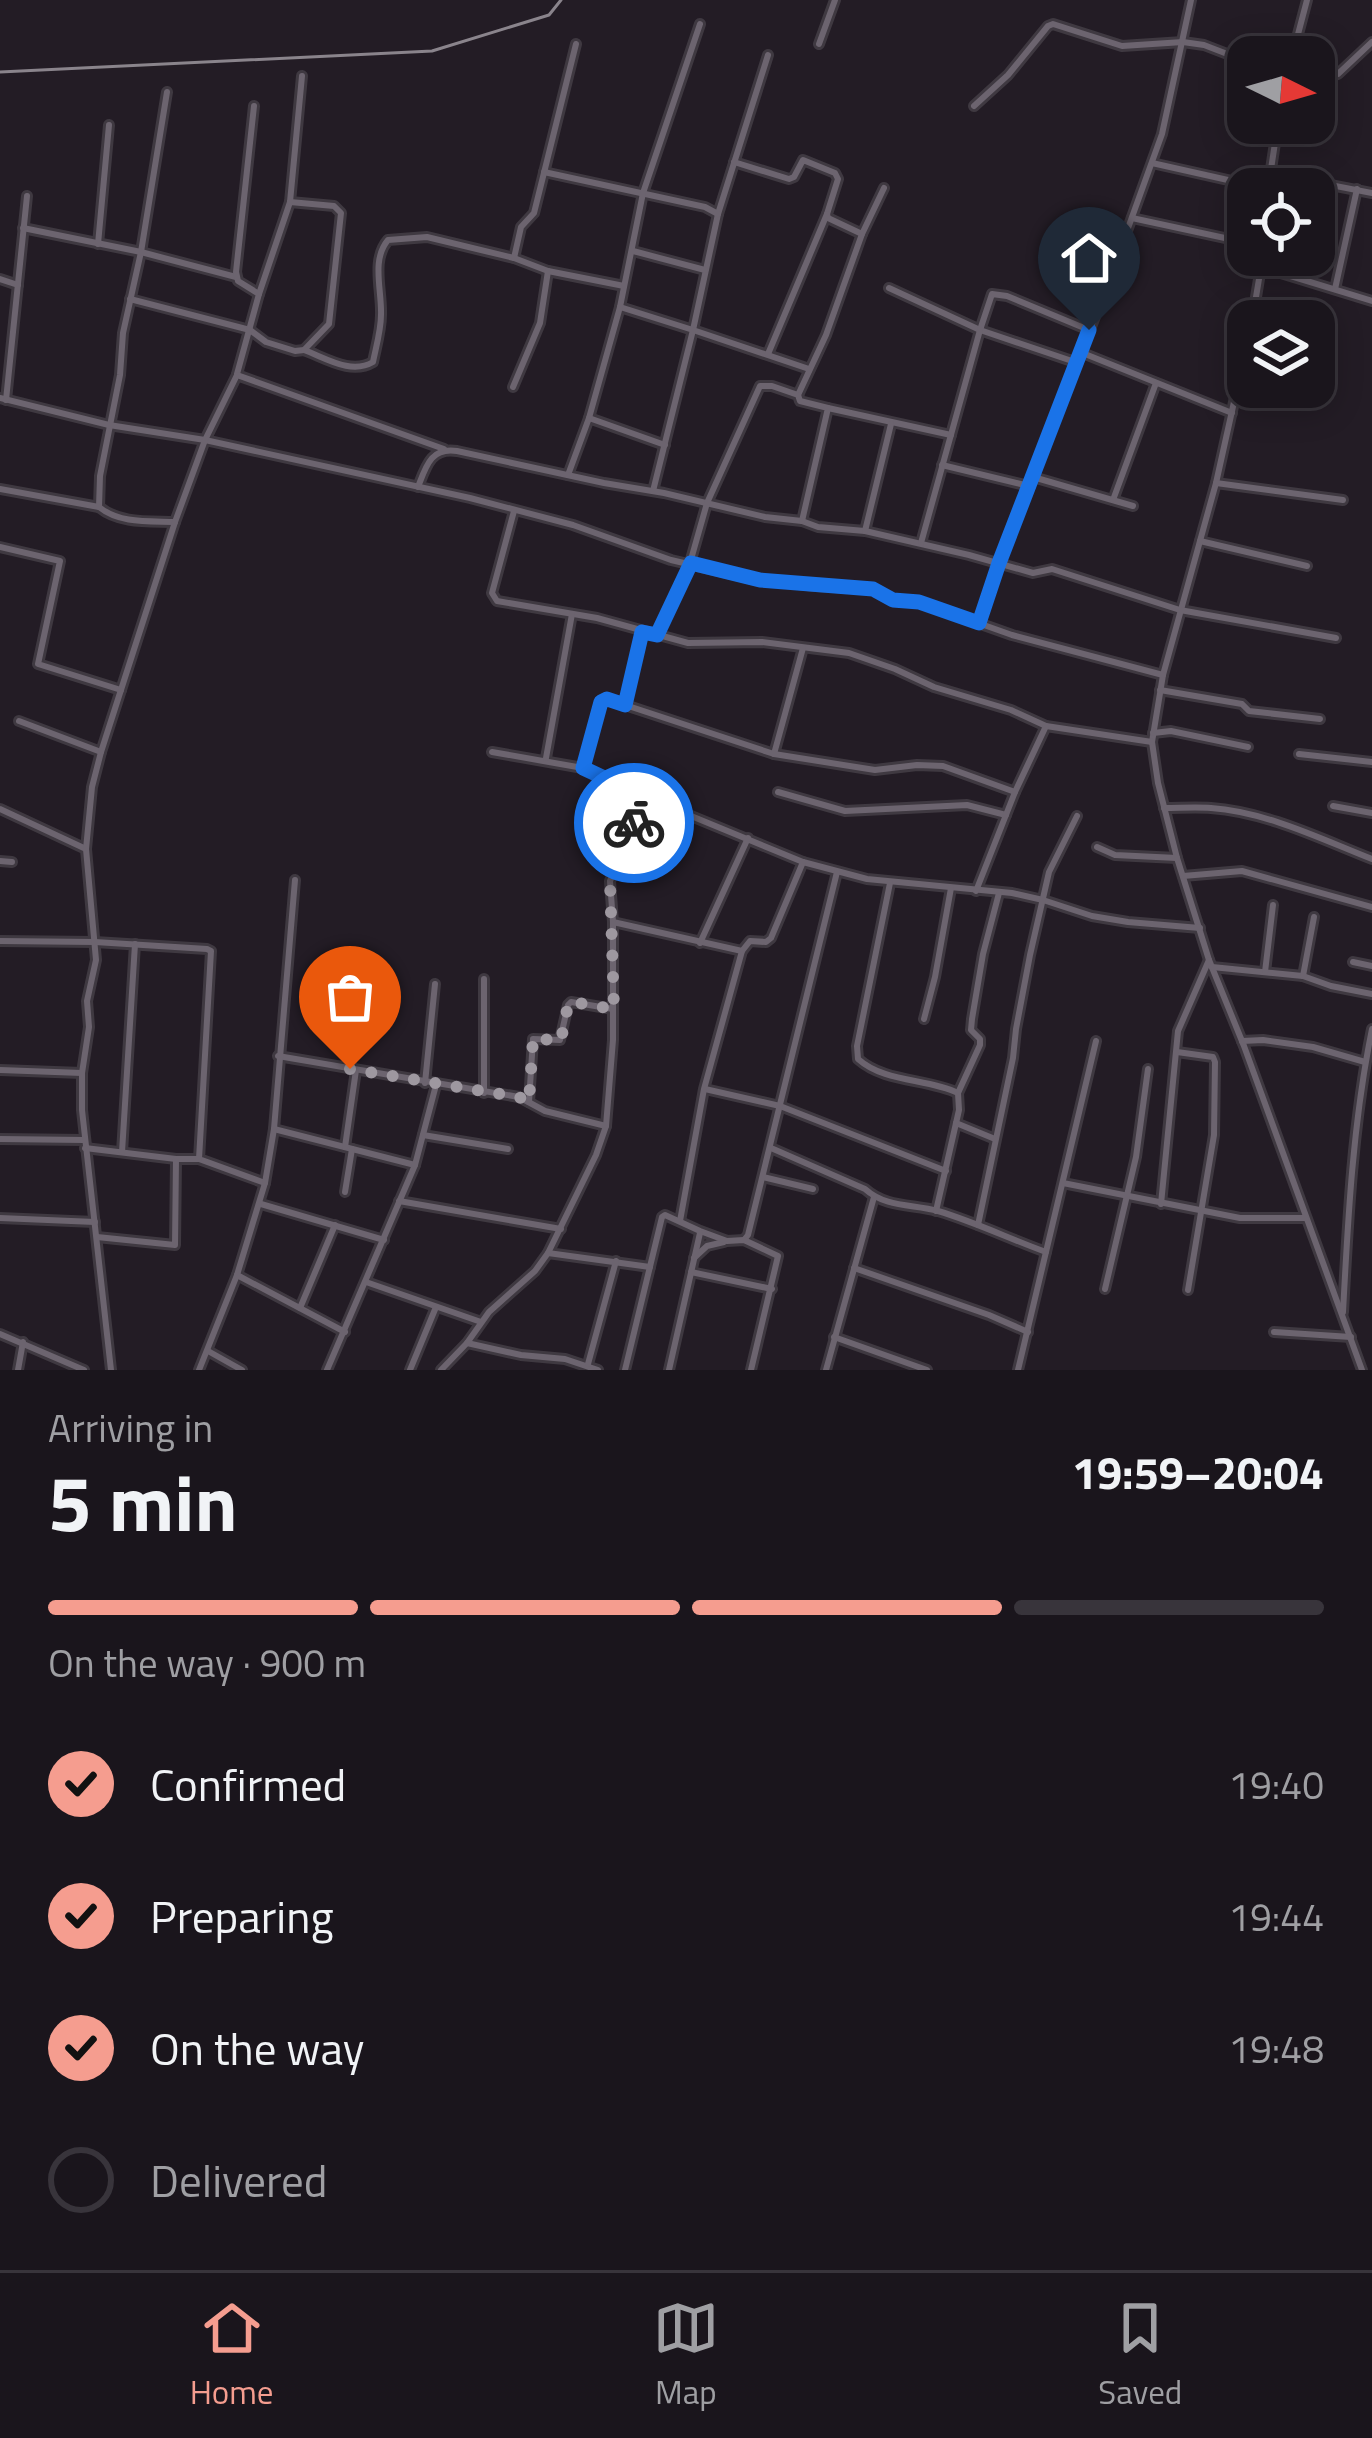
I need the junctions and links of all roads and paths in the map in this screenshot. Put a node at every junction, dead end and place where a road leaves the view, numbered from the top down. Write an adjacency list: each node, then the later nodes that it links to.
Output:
1 (835, 0): 9 (street)
2 (1191, 0): 6 (street)
3 (1307, 0): 5 (street)
4 (700, 24): 25 (street)
5 (1298, 36)
6 (1183, 42): 10 (street); 16 (street); 19 (street)
7 (1372, 43): 12 (street)
8 (576, 44): 20 (street)
9 (819, 44)
10 (1227, 53)
11 (769, 55): 18 (street)
12 (1335, 74)
13 (302, 76): 28 (street)
14 (167, 92): 37 (street)
15 (254, 106): 42 (street)
16 (974, 106)
17 (109, 125): 35 (street)
18 (734, 162): 29 (street); 30 (street)
19 (1151, 163): 21 (street); 31 (street)
20 (544, 172): 25 (street); 38 (street)
21 (1227, 180)
22 (1335, 185): 24 (street)
23 (884, 188): 33 (street)
24 (1357, 189): 26 (street); 47 (street)
25 (643, 193): 29 (street); 36 (street)
26 (1372, 194)
27 (27, 196): 32 (street)
28 (290, 202): 48 (street); 56 (street)
29 (718, 214): 39 (street)
30 (826, 214): 33 (street); 58 (street)
31 (1132, 218): 34 (street); 55 (street)
32 (23, 228): 35 (street); 44 (street)
33 (862, 234): 60 (street)
34 (1227, 238)
35 (98, 244): 37 (street)
36 (631, 251): 39 (street); 45 (street)
37 (141, 253): 42 (street); 49 (street)
38 (514, 258): 40 (street); 56 (street)
39 (705, 270): 53 (street)
40 (548, 271): 45 (street); 63 (street)
41 (1290, 276): 47 (street)
42 (236, 278): 48 (street)
43 (0, 279): 44 (street)
44 (18, 285): 65 (street)
45 (624, 286): 51 (street)
46 (889, 288): 54 (street)
47 (1335, 290): 50 (street)
48 (259, 294): 52 (street)
49 (130, 298): 52 (street); 71 (street)
50 (1372, 301)
51 (620, 307): 53 (street); 69 (street)
52 (250, 330): 56 (street); 61 (street)
53 (693, 330): 58 (street); 74 (street)
54 (980, 330): 55 (street); 59 (street); 72 (street)
55 (1089, 330): 57 (street)
56 (304, 350)
57 (1080, 352): 59 (street); 62 (street)
58 (768, 354): 60 (street)
59 (1076, 362): 78 (street)
60 (809, 369): 64 (street)
61 (237, 375): 73 (street); 75 (street)
62 (1156, 382): 68 (street); 84 (street)
63 (513, 387)
64 (798, 395): 66 (street); 86 (street)
65 (3, 399): 71 (street)
66 (828, 408): 70 (street); 90 (street)
67 (1234, 408): 68 (street)
68 (1233, 414): 79 (street)
69 (589, 418): 74 (street); 77 (street)
70 (891, 423): 72 (street); 92 (street)
71 (109, 425): 73 (street); 88 (street)
72 (950, 435): 76 (street)
73 (205, 440): 80 (street); 91 (street)
74 (665, 445): 83 (street)
75 (444, 449): 77 (street); 80 (street)
76 (942, 465): 81 (street); 94 (street)
77 (568, 476): 83 (street)
78 (1033, 476): 81 (street); 84 (street)
79 (1216, 483): 85 (street); 93 (street)
80 (418, 487): 89 (street)
81 (1029, 487): 97 (street)
82 (0, 489): 88 (street)
83 (653, 490): 86 (street)
84 (1113, 500): 87 (street)
85 (1342, 500)
86 (707, 503): 90 (street); 96 (street)
87 (1132, 506)
88 (99, 507): 91 (street)
89 (514, 510): 96 (street); 100 (street)
90 (802, 521): 92 (street)
91 (175, 523): 108 (street)
92 (865, 531): 94 (street)
93 (1200, 541): 98 (street); 99 (street)
94 (921, 543): 97 (street)
95 (0, 547): 108 (street)
96 (691, 563): 101 (street); 103 (street)
97 (999, 563): 99 (street); 101 (street)
98 (1307, 566)
99 (1180, 610): 104 (street); 106 (street)
100 (572, 614): 102 (street); 120 (street)
101 (979, 623): 106 (street)
102 (642, 632): 103 (street); 109 (street)
103 (657, 635): 105 (street)
104 (1336, 638)
105 (803, 648): 112 (street); 118 (street)
106 (1162, 675): 107 (street)
107 (1160, 690): 110 (street); 113 (street)
108 (122, 691): 116 (street)
109 (625, 705): 118 (street); 122 (street)
110 (1320, 718)
111 (19, 721): 116 (street)
112 (1046, 726): 114 (street); 124 (street)
113 (1153, 733): 114 (street); 115 (street)
114 (1152, 742): 127 (street)
115 (1248, 747)
116 (101, 752): 134 (street)
117 (492, 752): 120 (street)
118 (773, 754): 124 (street)
119 (1299, 754): 121 (street)
120 (546, 760): 122 (street)
121 (1372, 762)
122 (583, 768): 125 (street)
123 (778, 792): 130 (street)
124 (1015, 793): 130 (street)
125 (645, 797): 132 (street); 151 (street)
126 (1333, 806): 129 (street)
127 (1164, 808): 135 (street); 136 (street)
128 (0, 809): 134 (street)
129 (1372, 813)
130 (1006, 815): 145 (street)
131 (1077, 817): 147 (street)
132 (748, 838): 139 (street); 155 (street)
133 (1097, 847): 135 (street)
134 (86, 849): 154 (street)
135 (1177, 858): 141 (street)
136 (1372, 859)
137 (0, 861): 138 (street)
138 (12, 862)
139 (803, 862): 140 (street); 157 (street)
140 (837, 871): 143 (street); 186 (street)
141 (1183, 876): 149 (street); 152 (street)
142 (295, 880): 174 (street)
143 (890, 883): 144 (street); 183 (street)
144 (951, 888): 145 (street); 168 (street)
145 (976, 891): 146 (street)
146 (999, 893): 147 (street); 183 (street)
147 (1043, 900): 152 (street); 192 (street)
148 (1274, 905): 162 (street)
149 (1372, 907)
150 (1314, 917): 163 (street)
151 (613, 922): 155 (street); 167 (street)
152 (1200, 928): 159 (street)
153 (0, 940): 154 (street)
154 (95, 942): 156 (street); 179 (street)
155 (700, 943): 157 (street)
156 (135, 944): 197 (street); 199 (street)
157 (742, 951): 182 (street)
158 (1353, 962): 160 (street)
159 (1210, 963): 162 (street); 171 (street); 173 (street)
160 (1372, 966)
161 (358, 968): 178 (street)
162 (1265, 972): 163 (street)
163 (1303, 976): 166 (street)
164 (484, 979): 184 (street)
165 (435, 984): 180 (street)
166 (1372, 994)
167 (614, 1009): 185 (street); 188 (street)
168 (924, 1019)
169 (1372, 1029): 172 (street)
170 (1096, 1041): 204 (street)
171 (1242, 1041): 175 (street); 215 (street)
172 (1370, 1049): 175 (street)
173 (1177, 1052): 211 (street); 212 (street)
174 (278, 1056): 178 (street); 189 (street)
175 (1365, 1062): 240 (street)
176 (1148, 1069): 208 (street)
177 (0, 1070): 179 (street)
178 (353, 1070): 180 (street); 194 (street)
179 (82, 1073): 193 (street)
180 (424, 1083): 181 (street)
181 (436, 1085): 184 (street); 190 (street)
182 (704, 1089): 186 (street); 216 (street)
183 (958, 1093): 187 (street)
184 (484, 1094): 185 (street)
185 (529, 1102): 188 (street)
186 (780, 1106): 195 (street); 201 (street)
187 (956, 1124): 192 (street); 201 (street)
188 (606, 1126): 220 (street)
189 (274, 1129): 194 (street); 203 (street)
190 (423, 1135): 196 (street); 200 (street)
191 (0, 1139): 193 (street)
192 (995, 1139): 218 (street)
193 (85, 1144): 197 (street); 217 (street)
194 (349, 1148): 200 (street); 206 (street)
195 (771, 1148): 202 (street); 207 (street)
196 (508, 1149)
197 (122, 1152): 198 (street)
198 (176, 1159): 199 (street); 222 (street)
199 (199, 1159): 203 (street)
200 (415, 1165): 209 (street)
201 (946, 1171): 213 (street)
202 (764, 1177): 205 (street); 225 (street)
203 (265, 1183): 210 (street)
204 (1063, 1184): 208 (street); 226 (street)
205 (813, 1189)
206 (345, 1192)
207 (874, 1197): 213 (street); 231 (street)
208 (1127, 1197): 211 (street); 236 (street)
209 (400, 1202): 220 (street); 223 (street)
210 (260, 1204): 219 (street); 233 (street)
211 (1161, 1204): 212 (street)
212 (1203, 1210): 215 (street); 237 (street)
213 (936, 1211): 218 (street)
214 (0, 1217): 217 (street)
215 (1306, 1218): 240 (street)
216 (680, 1221): 221 (street); 230 (street)
217 (95, 1222): 222 (street)
218 (978, 1225): 226 (street)
219 (335, 1226): 223 (street); 239 (street)
220 (561, 1229): 227 (street)
221 (700, 1232): 224 (street); 228 (street)
222 (97, 1237): 258 (street)
223 (384, 1240): 234 (street)
224 (728, 1240): 225 (street); 228 (street)
225 (744, 1240): 235 (street)
226 (1046, 1252): 242 (street)
227 (548, 1253): 229 (street); 241 (street)
228 (694, 1258): 232 (street)
229 (616, 1261): 230 (street); 253 (street)
230 (650, 1267): 267 (street)
231 (854, 1268): 242 (street); 246 (street)
232 (691, 1272): 235 (street); 268 (street)
233 (237, 1275): 239 (street); 250 (street)
234 (366, 1282): 238 (street); 243 (street)
235 (772, 1289): 269 (street)
236 (1105, 1289)
237 (1188, 1290)
238 (436, 1306): 241 (street); 262 (street)
239 (300, 1308): 243 (street)
240 (1342, 1319): 247 (street)
241 (481, 1322): 249 (street)
242 (1028, 1331): 272 (street)
243 (345, 1332): 261 (street)
244 (1274, 1332): 247 (street)
245 (0, 1334): 248 (street)
246 (835, 1337): 270 (street); 271 (street)
247 (1351, 1337): 255 (street)
248 (22, 1342): 256 (street); 257 (street)
249 (467, 1342): 251 (street); 263 (street)
250 (208, 1351): 259 (street); 260 (street)
251 (520, 1354): 252 (street); 264 (street)
252 (565, 1359): 253 (street); 265 (street)
253 (588, 1364): 266 (street)
254 (1372, 1365): 255 (street)
255 (1361, 1367)
256 (19, 1370)
257 (84, 1370)
258 (111, 1370)
259 (199, 1370)
260 (242, 1370)
261 (327, 1370)
262 (410, 1370)
263 (441, 1370)
264 (520, 1370)
265 (565, 1370)
266 (598, 1370)
267 (625, 1370)
268 (669, 1370)
269 (751, 1370)
270 (826, 1370)
271 (927, 1370)
272 (1018, 1370)

